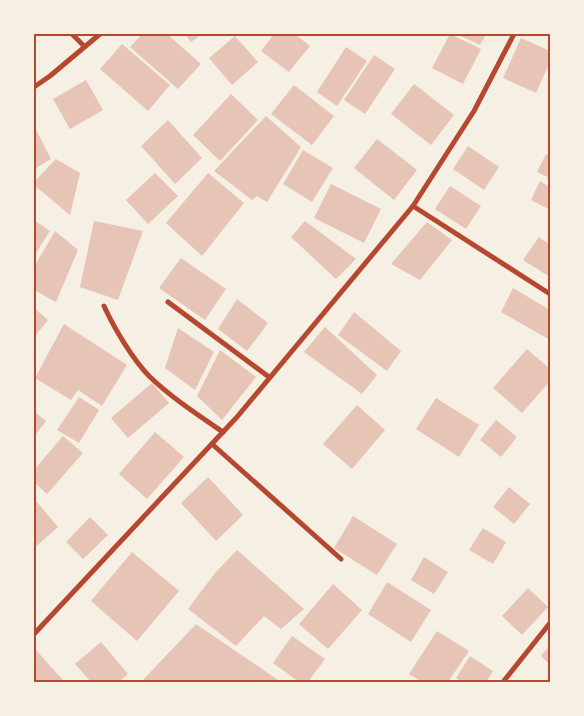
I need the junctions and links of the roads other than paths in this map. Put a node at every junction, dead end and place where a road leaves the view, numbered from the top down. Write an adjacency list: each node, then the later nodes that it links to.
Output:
1 (72, 34): 4 (street)
2 (100, 34): 4 (street)
3 (514, 34): 6 (street)
4 (84, 46): 5 (street)
5 (34, 87)
6 (413, 206): 7 (street); 10 (street)
7 (550, 294)
8 (168, 302): 10 (street)
9 (104, 306): 11 (street)
10 (269, 377): 11 (street)
11 (223, 432): 12 (street)
12 (212, 444): 13 (street); 15 (street)
13 (340, 559)
14 (550, 623): 16 (street)
15 (34, 634)
16 (503, 682)

